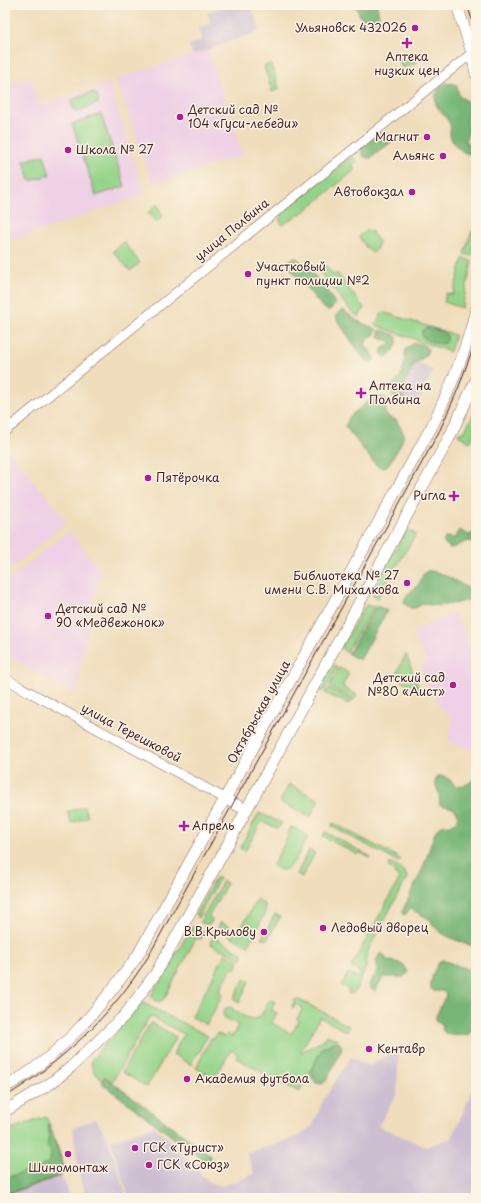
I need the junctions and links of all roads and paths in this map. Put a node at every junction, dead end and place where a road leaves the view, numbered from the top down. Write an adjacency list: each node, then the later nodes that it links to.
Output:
1 (457, 5): 2 (main road)
2 (474, 52): 3 (main road); 6 (street, улица Полбина)
3 (476, 74)
4 (476, 309): 8 (main road, Октябрьская улица)
5 (476, 380): 9 (main road)
6 (5, 431)
7 (5, 678): 8 (street, улица Терешковой)
8 (226, 799): 9 (main road, улица Терешковой); 10 (main road, Октябрьская улица)
9 (246, 810): 11 (main road)
10 (5, 1087)
11 (5, 1111)

